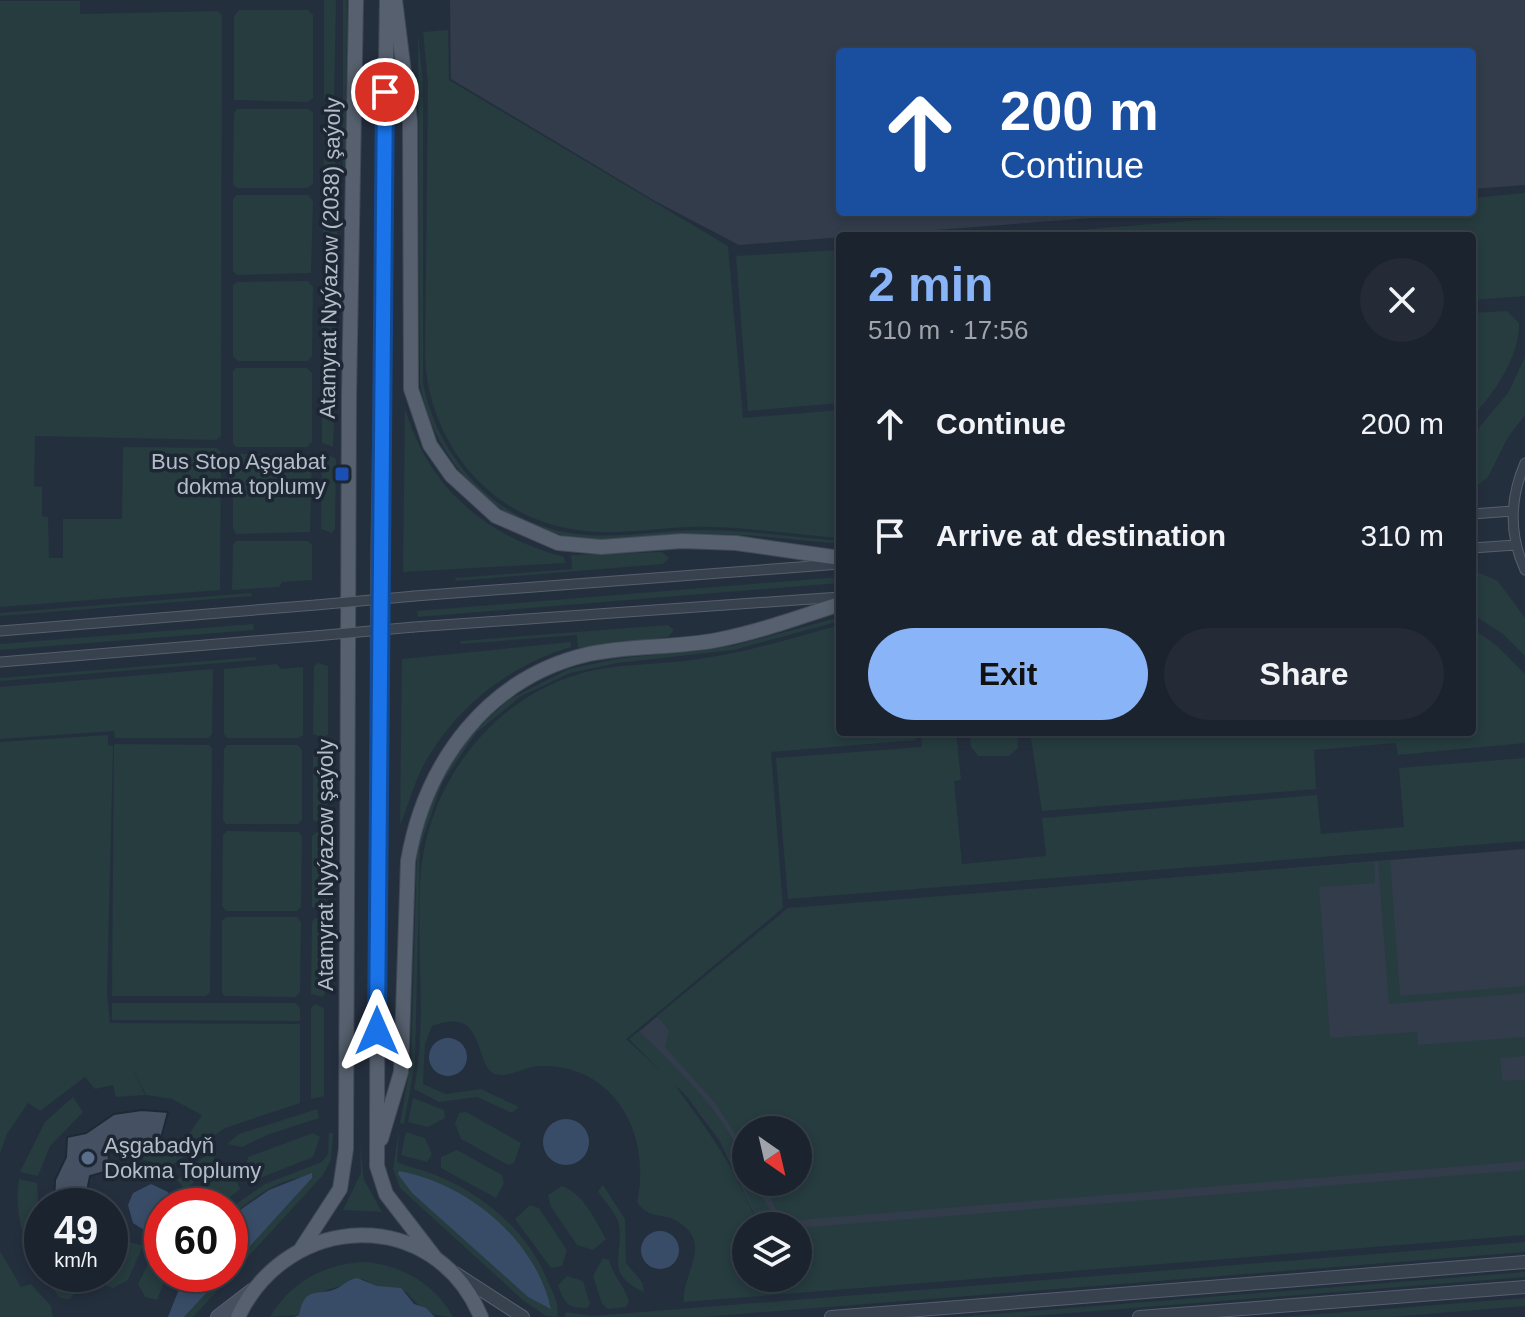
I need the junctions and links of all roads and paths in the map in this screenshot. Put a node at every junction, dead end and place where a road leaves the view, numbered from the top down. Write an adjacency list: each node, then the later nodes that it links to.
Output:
1 (356, 0): 16 (main road, Atamyrat Nyýazow (2038) şaýoly)
2 (387, 0): 17 (main road)
3 (395, 0): 9 (main road)
4 (1525, 463): 5 (street)
5 (1513, 511): 6 (street); 7 (street)
6 (1476, 514)
7 (1516, 545): 8 (street); 11 (street)
8 (1476, 548)
9 (836, 560)
10 (836, 561): 14 (street, bridge)
11 (1525, 570)
12 (836, 597): 15 (street, bridge)
13 (836, 605): 17 (main road)
14 (0, 631)
15 (0, 662)
16 (348, 662): 18 (main road, Atamyrat Nyýazow şaýoly)
17 (377, 1151): 19 (main road)
18 (301, 1249): 19 (main road); 23 (main road)
19 (436, 1259): 21 (main road)
20 (1525, 1262): 28 (street)
21 (448, 1269): 26 (main road); 27 (street)
22 (1525, 1287): 29 (street)
23 (253, 1290): 24 (main road); 25 (main road)
24 (218, 1317)
25 (238, 1317)
26 (481, 1317)
27 (523, 1317)
28 (831, 1317)
29 (1139, 1317)

